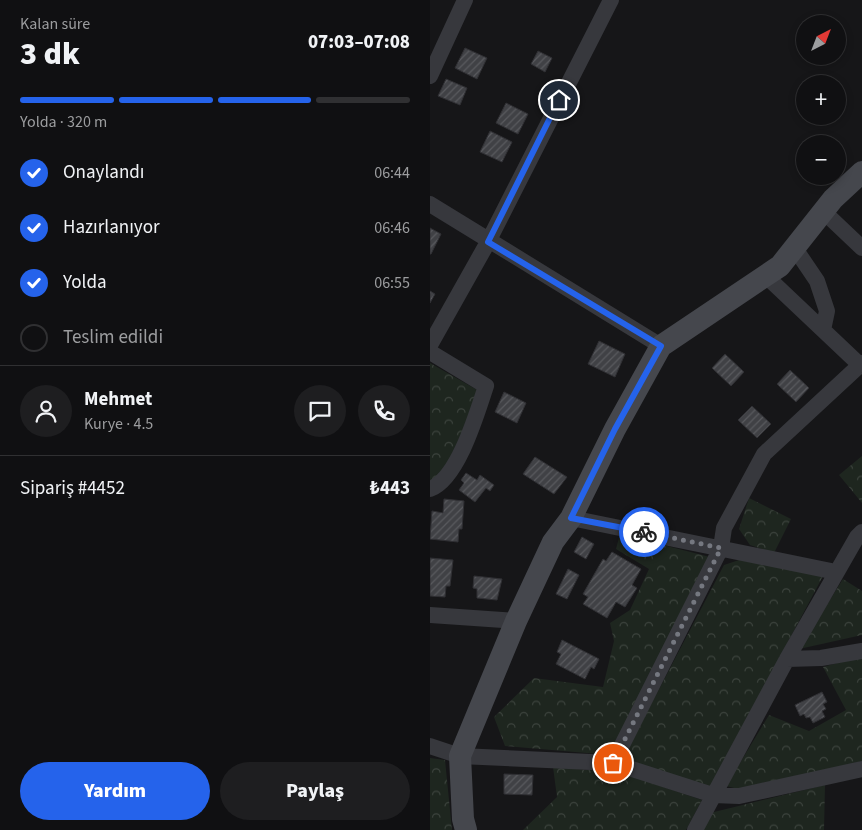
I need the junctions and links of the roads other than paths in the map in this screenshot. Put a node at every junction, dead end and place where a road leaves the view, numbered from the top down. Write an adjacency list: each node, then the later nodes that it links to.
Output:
1 (465, 0): 3 (street)
2 (611, 0): 7 (street)
3 (430, 76)
4 (862, 172): 6 (street)
5 (430, 204): 7 (street)
6 (823, 211): 8 (street); 9 (street)
7 (488, 242): 12 (street); 13 (street)
8 (794, 248): 10 (street); 11 (street)
9 (862, 248)
10 (766, 276): 11 (street); 13 (street)
11 (823, 330): 15 (street)
12 (430, 345)
13 (661, 346): 17 (street)
14 (430, 352): 16 (street)
15 (861, 364): 19 (street)
16 (430, 490)
17 (571, 518): 19 (street); 22 (street)
18 (862, 532): 20 (street)
19 (721, 548): 20 (street); 27 (street)
20 (836, 572): 24 (street)
21 (430, 615): 22 (street)
22 (516, 621): 26 (street)
23 (862, 651): 24 (street)
24 (787, 659): 29 (street)
25 (430, 746): 26 (street)
26 (460, 756): 27 (street); 30 (street)
27 (613, 763): 29 (street)
28 (862, 769): 29 (street)
29 (713, 795): 31 (street)
30 (466, 830)
31 (695, 830)

